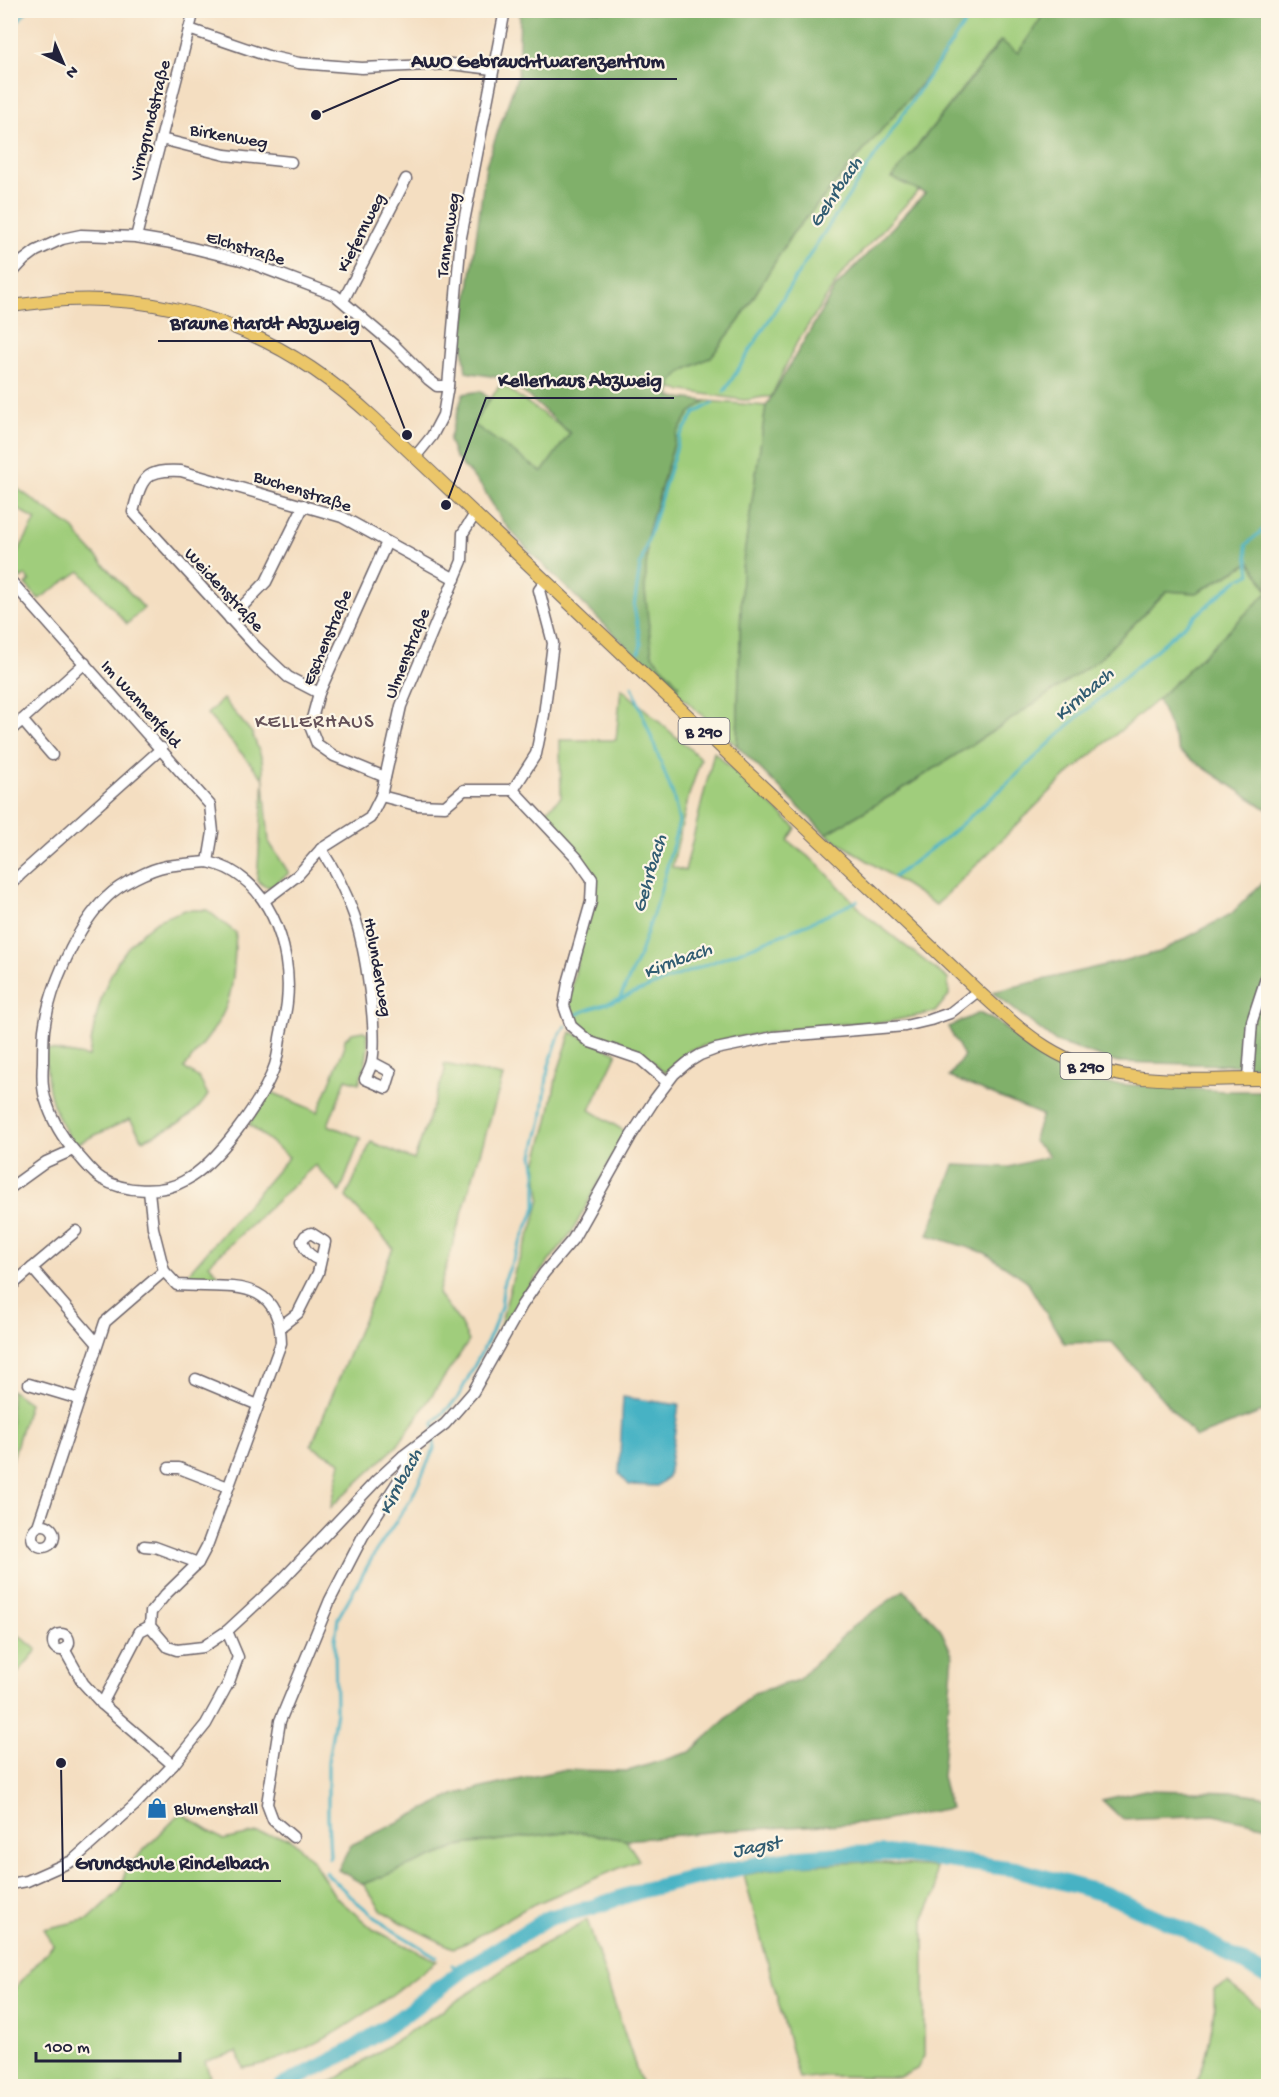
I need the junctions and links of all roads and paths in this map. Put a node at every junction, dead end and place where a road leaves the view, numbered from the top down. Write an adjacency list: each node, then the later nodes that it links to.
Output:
1 (194, 10): 3 (street, Virngrundstraße)
2 (505, 10): 4 (street, Tannenweg)
3 (189, 29): 4 (street); 5 (street, Virngrundstraße)
4 (492, 69): 12 (street, Tannenweg)
5 (161, 140): 6 (street, Birkenweg); 8 (street, Virngrundstraße)
6 (291, 162)
7 (406, 178): 10 (street, Kiefernweg)
8 (136, 237): 9 (street, Elchstraße); 10 (street, Elchstraße)
9 (10, 275)
10 (343, 301): 12 (street, Elchstraße)
11 (10, 306): 13 (main road, B 290)
12 (448, 386): 13 (street, Tannenweg)
13 (415, 457): 16 (main road, B 290)
14 (139, 490): 15 (street, Buchenstraße); 21 (street, Weidenstraße)
15 (304, 505): 17 (street, Buchenstraße); 21 (street)
16 (475, 514): 18 (street, Ulmenstraße); 20 (main road, B 290)
17 (387, 542): 18 (street, Buchenstraße); 23 (street, Eschenstraße)
18 (454, 579): 28 (street, Ulmenstraße)
19 (10, 580): 22 (street, Im Wannenfeld)
20 (546, 581): 29 (street); 36 (main road, B 290)
21 (230, 619): 23 (street, Weidenstraße)
22 (85, 663): 24 (street); 26 (street, Im Wannenfeld)
23 (319, 693): 28 (street, Eschenstraße)
24 (22, 720): 25 (street); 27 (street)
25 (10, 731)
26 (162, 748): 32 (street, Im Wannenfeld); 33 (street)
27 (52, 755)
28 (385, 777): 30 (street, Ulmenstraße)
29 (513, 790): 30 (street); 40 (street)
30 (381, 796): 31 (street, Ulmenstraße)
31 (321, 849): 34 (street, Ulmenstraße); 37 (street, Holunderweg)
32 (208, 862): 34 (street); 41 (street)
33 (10, 885)
34 (265, 900): 43 (street)
35 (1269, 972): 38 (street)
36 (978, 992): 38 (main road, B 290); 40 (street)
37 (372, 1062)
38 (1248, 1078): 39 (main road, B 290)
39 (1269, 1079)
40 (667, 1082): 55 (street)
41 (73, 1150): 42 (street); 43 (street)
42 (10, 1188)
43 (149, 1191): 47 (street)
44 (76, 1231): 46 (street)
45 (320, 1260): 49 (street)
46 (32, 1269): 48 (street); 50 (street)
47 (164, 1271): 49 (street); 50 (street)
48 (10, 1287)
49 (280, 1327): 54 (street)
50 (97, 1343): 53 (street)
51 (196, 1379): 54 (street)
52 (29, 1384): 53 (street)
53 (79, 1399): 58 (street)
54 (258, 1405): 57 (street)
55 (403, 1456): 62 (street); 66 (street)
56 (169, 1468): 57 (street)
57 (228, 1487): 60 (street)
58 (39, 1526)
59 (144, 1546): 60 (street)
60 (198, 1563): 61 (street)
61 (150, 1626): 62 (street); 64 (street)
62 (227, 1631): 65 (street)
63 (64, 1649): 64 (street)
64 (102, 1704): 65 (street)
65 (173, 1765): 67 (street)
66 (293, 1837)
67 (10, 1884)

